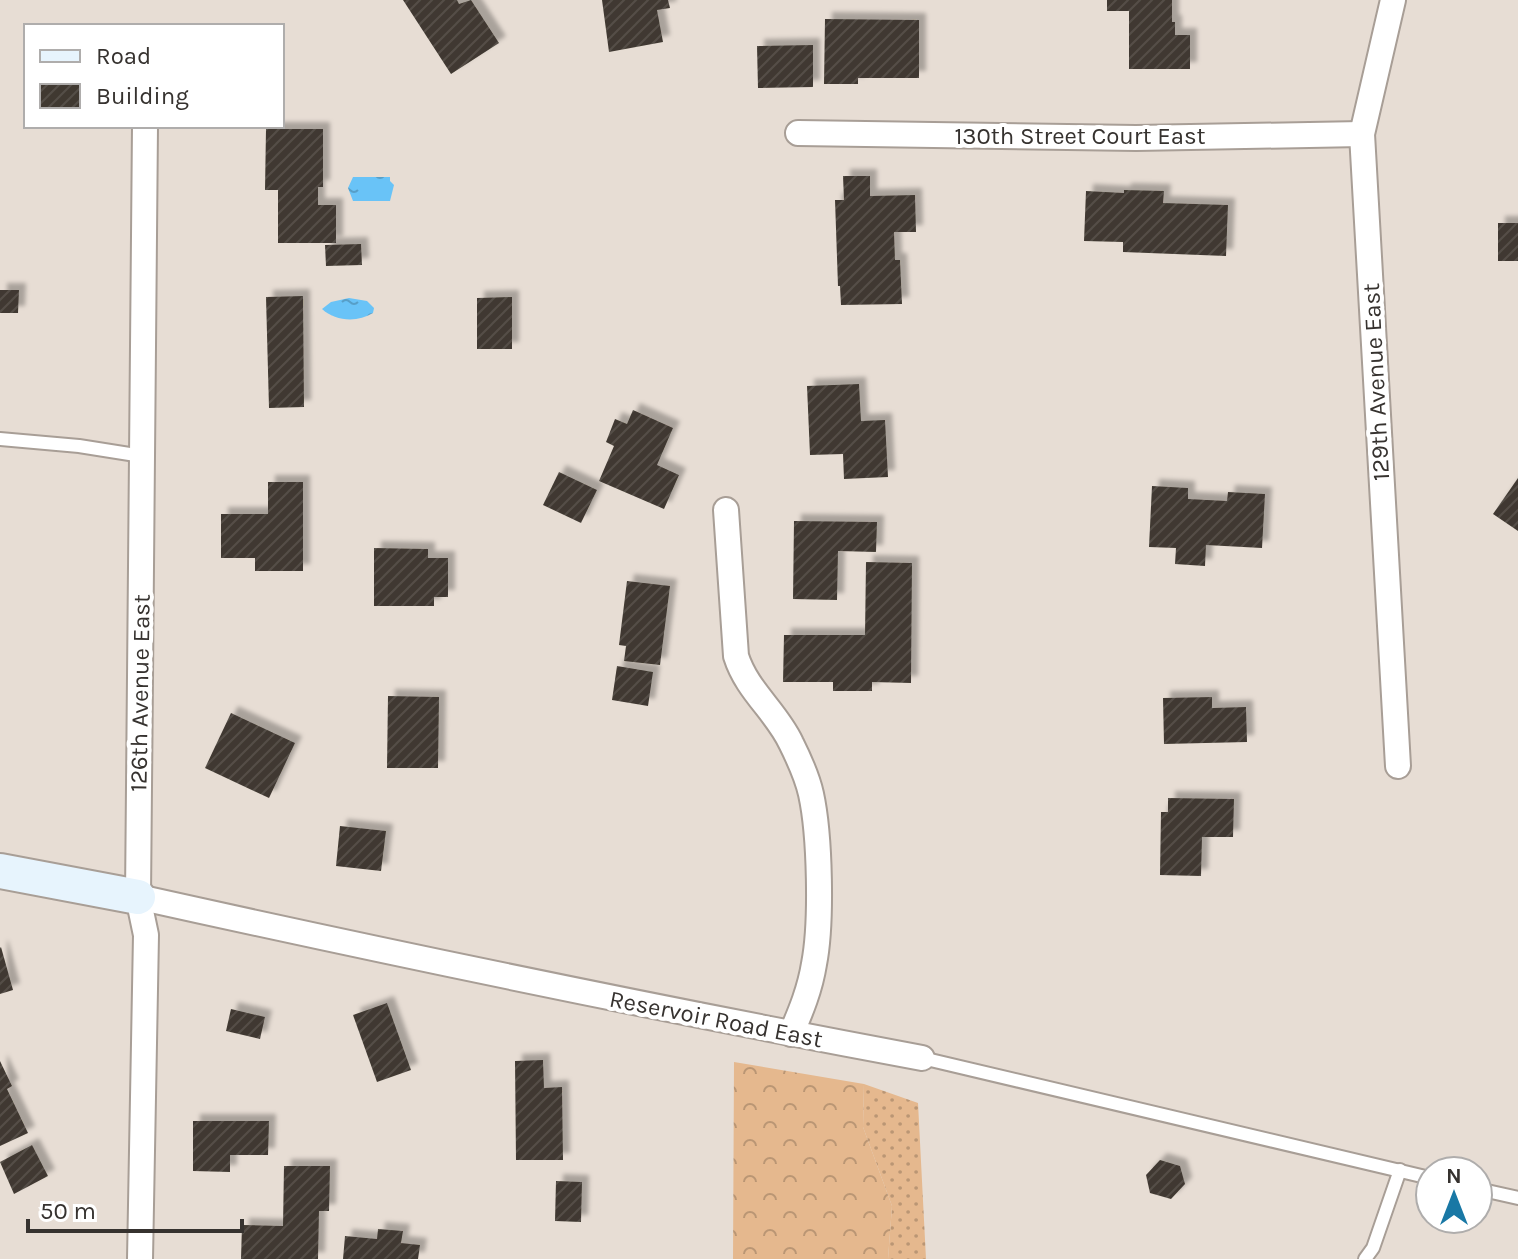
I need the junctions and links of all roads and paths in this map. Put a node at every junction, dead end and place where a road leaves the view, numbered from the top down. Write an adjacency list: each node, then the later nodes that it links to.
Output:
1 (1393, 0): 4 (street, 129th Avenue East)
2 (145, 128): 6 (street, 126th Avenue East)
3 (798, 133): 4 (street, 130th Street Court East)
4 (1362, 134): 8 (street, 129th Avenue East)
5 (0, 439): 6 (lane)
6 (142, 456): 10 (street, 126th Avenue East)
7 (726, 510): 11 (street)
8 (1398, 766)
9 (0, 871): 10 (street, Reservoir Road East)
10 (138, 897): 11 (street, Reservoir Road East); 17 (street, 126th Avenue East)
11 (791, 1034): 12 (street, Reservoir Road East)
12 (922, 1058): 13 (lane, Reservoir Road East)
13 (1400, 1170): 14 (lane, Reservoir Road East); 18 (lane)
14 (1414, 1174)
15 (1494, 1193): 16 (lane)
16 (1518, 1198)
17 (140, 1259)
18 (1365, 1259)

